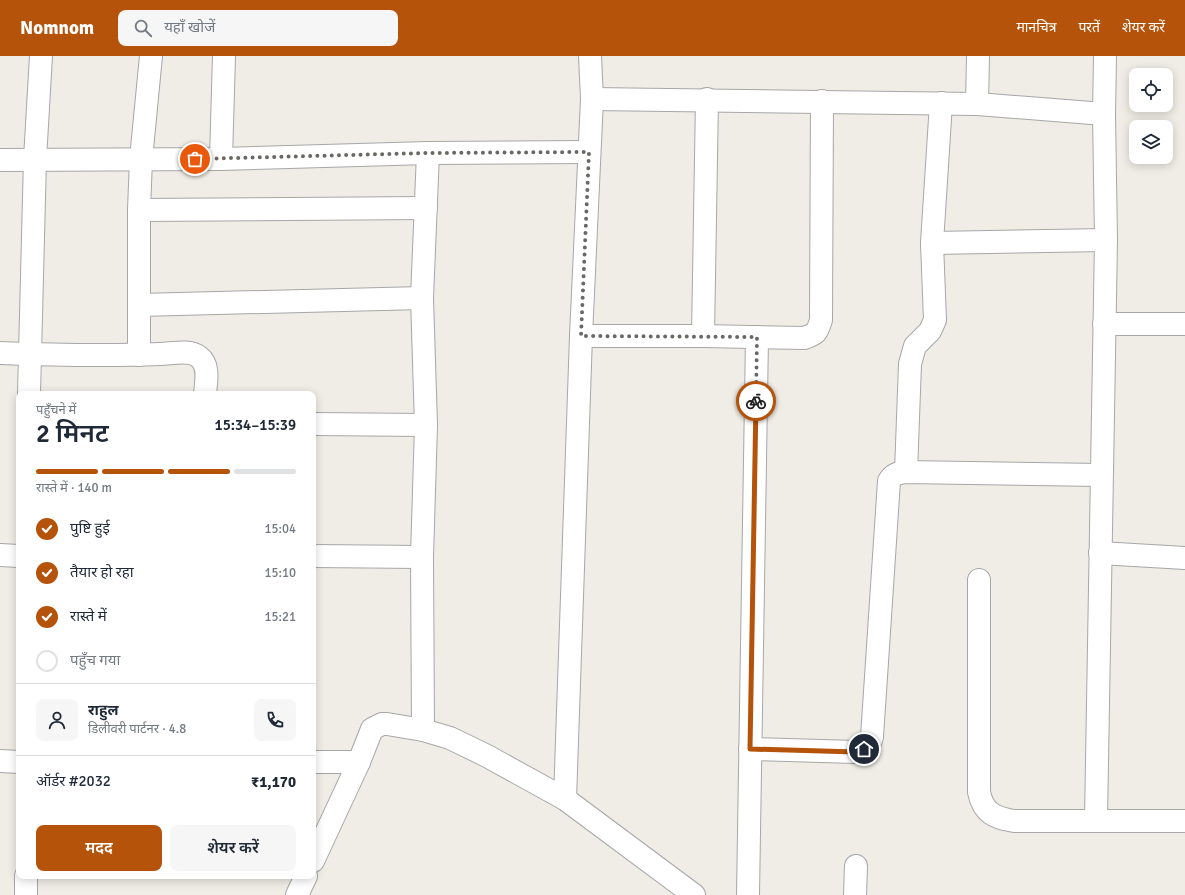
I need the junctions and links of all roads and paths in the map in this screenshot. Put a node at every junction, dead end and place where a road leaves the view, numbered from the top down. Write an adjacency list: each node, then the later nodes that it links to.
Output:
1 (41, 56): 15 (street)
2 (151, 56): 16 (street)
3 (224, 56): 17 (street)
4 (590, 56): 7 (street)
5 (978, 56): 11 (street)
6 (1105, 56): 12 (street)
7 (592, 99): 8 (street); 13 (street)
8 (707, 100): 9 (street); 28 (street)
9 (822, 101): 10 (street); 29 (street)
10 (941, 103): 11 (street); 22 (street)
11 (978, 104): 12 (street)
12 (1104, 114): 21 (street)
13 (589, 152): 14 (street); 27 (street)
14 (428, 153): 17 (street); 19 (street)
15 (34, 159): 16 (street); 18 (street); 31 (street)
16 (141, 159): 17 (street); 20 (street)
17 (221, 159)
18 (0, 160)
19 (426, 208): 20 (street); 23 (street)
20 (139, 210): 24 (street)
21 (1106, 240): 22 (street); 25 (street)
22 (932, 243): 37 (street)
23 (422, 298): 24 (street); 36 (street)
24 (139, 305): 32 (street)
25 (1104, 324): 26 (street); 38 (street)
26 (1185, 324)
27 (581, 336): 28 (street); 52 (street)
28 (703, 336): 29 (street)
29 (757, 337): 47 (street)
30 (0, 352): 31 (street)
31 (29, 354): 32 (street); 33 (street)
32 (139, 355): 34 (street)
33 (29, 391)
34 (205, 391)
35 (316, 424): 36 (street)
36 (426, 425): 43 (street)
37 (906, 472): 38 (street); 47 (street)
38 (1101, 475): 39 (street)
39 (1100, 553): 44 (street); 53 (street)
40 (0, 555): 41 (street)
41 (16, 556)
42 (316, 556): 43 (street)
43 (422, 557): 46 (street)
44 (1185, 558)
45 (979, 580): 53 (street)
46 (423, 730): 51 (street); 52 (street)
47 (750, 749): 60 (street)
48 (0, 760): 49 (street)
49 (16, 762)
50 (316, 762): 51 (street)
51 (359, 762): 55 (street)
52 (565, 799): 59 (street)
53 (1096, 820): 54 (street)
54 (1185, 820)
55 (316, 855)
56 (856, 866): 61 (street)
57 (26, 879): 58 (street)
58 (26, 895)
59 (694, 895)
60 (748, 895)
61 (855, 895)

